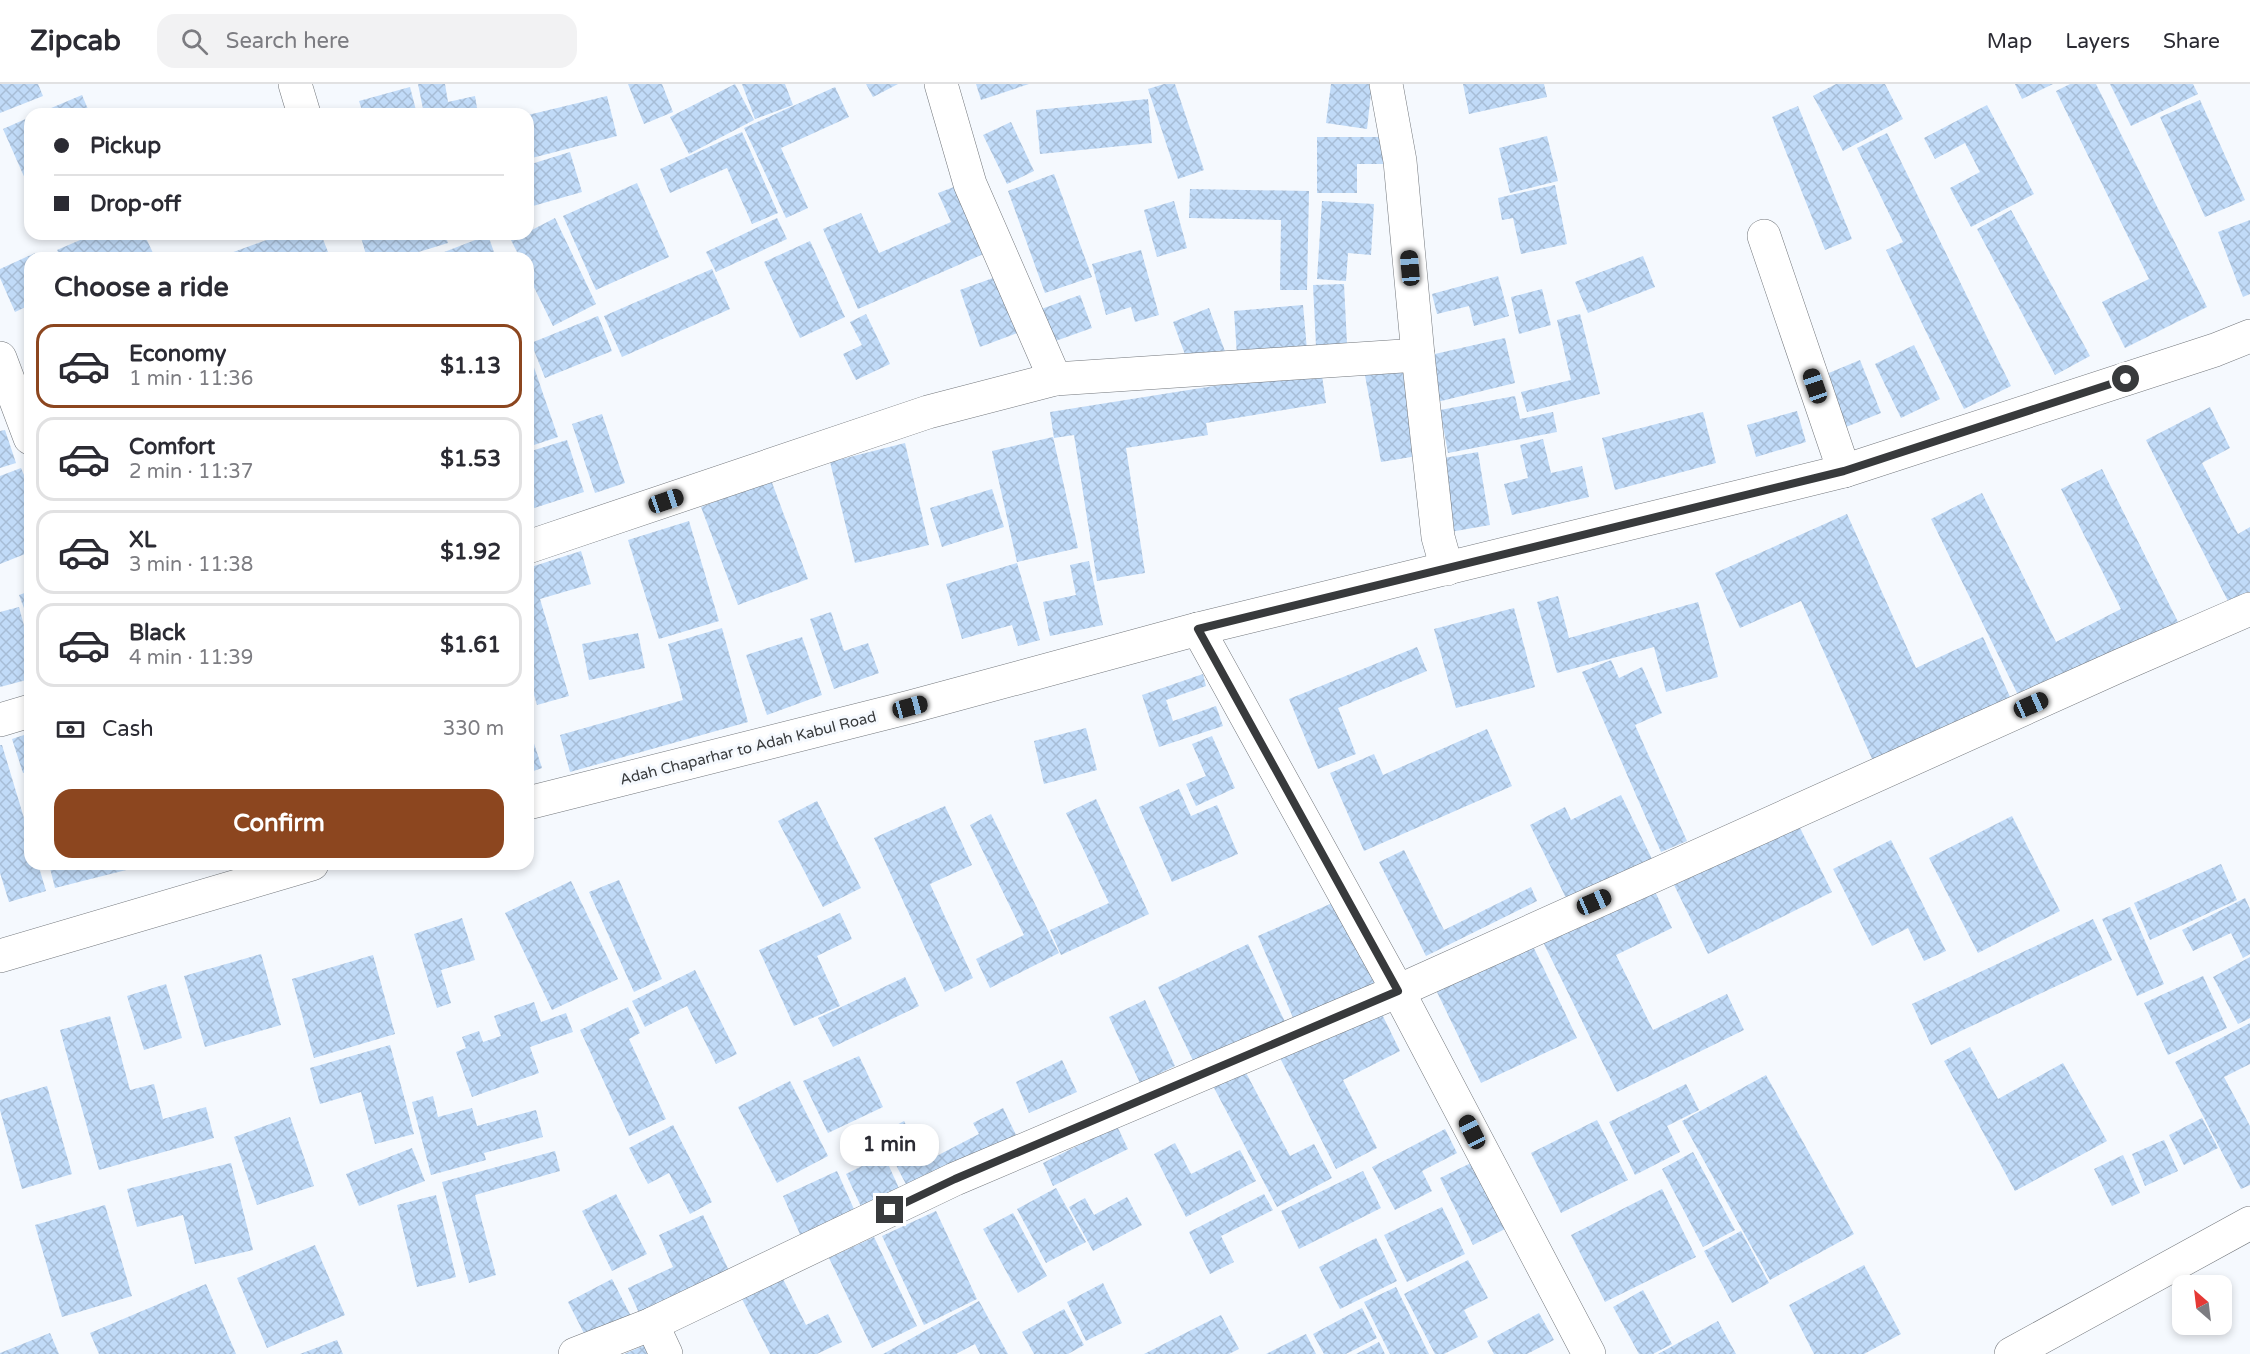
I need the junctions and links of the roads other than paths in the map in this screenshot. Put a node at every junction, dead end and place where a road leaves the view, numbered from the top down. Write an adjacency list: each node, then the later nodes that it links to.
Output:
1 (295, 84): 4 (street)
2 (941, 84): 9 (street)
3 (1386, 84): 7 (street)
4 (302, 108)
5 (1764, 236): 11 (street)
6 (2250, 336): 11 (street, Adah Chaparhar to Adah Kabul Road)
7 (1418, 355): 9 (street); 13 (street)
8 (0, 358): 10 (street)
9 (1055, 379): 12 (street)
10 (24, 422)
11 (1844, 471): 13 (street, Adah Chaparhar to Adah Kabul Road)
12 (534, 545)
13 (1447, 569): 15 (street, Adah Chaparhar to Adah Kabul Road)
14 (2250, 609): 21 (street)
15 (1198, 629): 18 (street, Adah Chaparhar to Adah Kabul Road); 21 (street)
16 (24, 713): 17 (street)
17 (0, 720)
18 (534, 801)
19 (292, 870): 20 (street)
20 (0, 956)
21 (1398, 991): 23 (street); 26 (street)
22 (2250, 1223): 27 (street)
23 (652, 1324): 24 (street); 25 (street)
24 (575, 1354)
25 (666, 1354)
26 (1589, 1354)
27 (2011, 1354)

